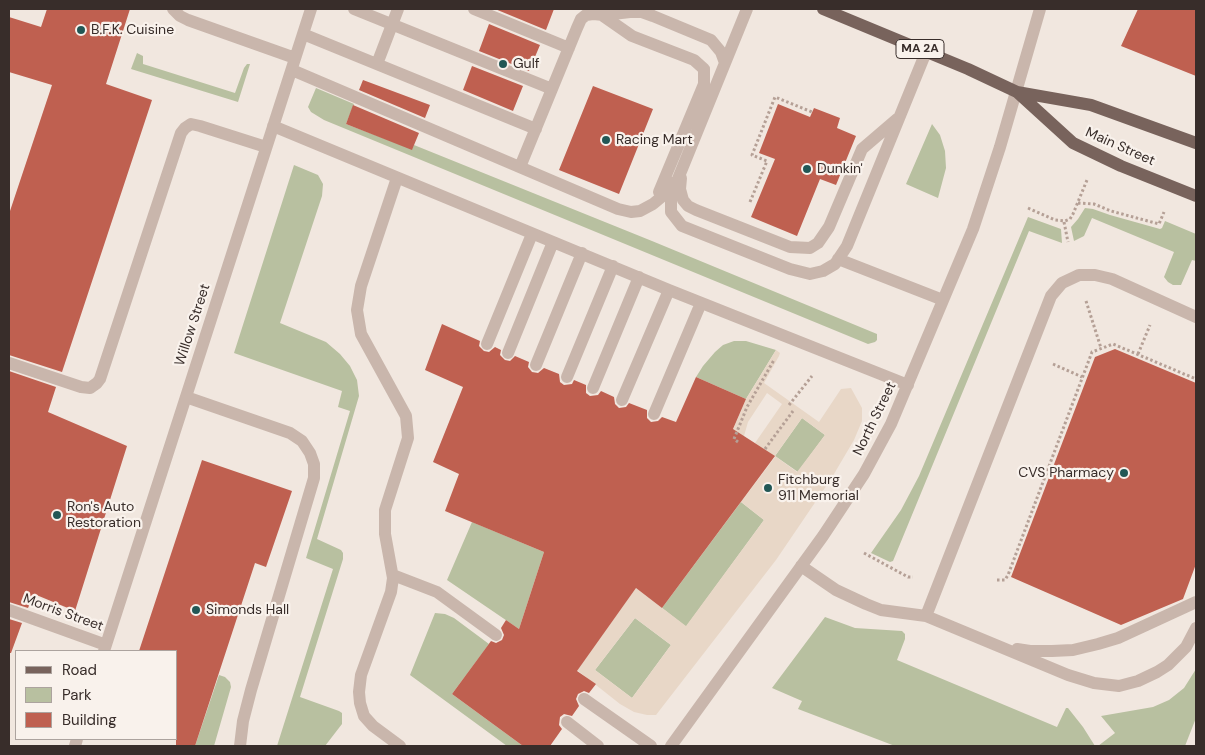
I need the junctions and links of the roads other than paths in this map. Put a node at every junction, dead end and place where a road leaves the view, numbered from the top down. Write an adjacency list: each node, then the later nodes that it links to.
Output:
1 (173, 9): 16 (street)
2 (311, 9): 12 (street, Willow Street)
3 (354, 9): 11 (street)
4 (398, 9): 11 (street)
5 (474, 9): 13 (street)
6 (587, 9): 10 (street)
7 (747, 9): 15 (street)
8 (822, 9): 14 (main road, Main Street / MA 2A)
9 (1040, 9): 19 (street, North Street)
10 (604, 15): 13 (street); 15 (street); 29 (street)
11 (392, 24): 17 (street); 18 (street)
12 (303, 34): 16 (street, Willow Street); 17 (street)
13 (569, 48): 18 (street)
14 (926, 52): 19 (main road, Main Street / MA 2A); 20 (street)
15 (725, 63): 26 (street)
16 (293, 64): 21 (street, Willow Street); 25 (street)
17 (377, 64): 22 (street)
18 (552, 89): 22 (street)
19 (1017, 92): 23 (main road, Main Street / MA 2A); 28 (main road, Main Street / MA 2A); 37 (street, North Street)
20 (899, 118): 26 (street); 33 (street)
21 (273, 126): 24 (street, Willow Street); 27 (street)
22 (536, 129): 25 (street)
23 (1196, 143)
24 (266, 147): 42 (street); 47 (street, Willow Street)
25 (520, 167): 29 (street)
26 (681, 171): 29 (street); 33 (street)
27 (396, 178): 30 (street); 51 (street)
28 (1196, 196)
29 (645, 208)
30 (532, 234): 31 (street); 40 (street)
31 (553, 242): 32 (street); 41 (street)
32 (582, 254): 34 (street); 43 (street)
33 (838, 259): 37 (street)
34 (613, 266): 35 (street); 44 (street)
35 (639, 277): 36 (street); 46 (street)
36 (669, 290): 38 (street); 48 (street)
37 (943, 300): 45 (street, North Street)
38 (701, 302): 45 (street); 49 (street)
39 (1196, 317): 54 (street)
40 (487, 344)
41 (508, 353)
42 (9, 363)
43 (536, 365)
44 (567, 378)
45 (908, 385): 50 (street, North Street)
46 (593, 388)
47 (186, 397): 58 (street, Willow Street); 61 (street)
48 (622, 400)
49 (654, 414)
50 (801, 566): 54 (street); 65 (street, North Street)
51 (393, 574): 56 (street); 62 (street)
52 (1196, 602): 57 (street)
53 (9, 610): 58 (street, Morris Street)
54 (926, 616): 57 (street)
55 (1196, 628): 57 (street)
56 (496, 635)
57 (976, 638)
58 (105, 648)
59 (584, 699): 64 (street)
60 (567, 722): 63 (street)
61 (240, 746)
62 (400, 746)
63 (598, 746)
64 (651, 746)
65 (671, 746)

